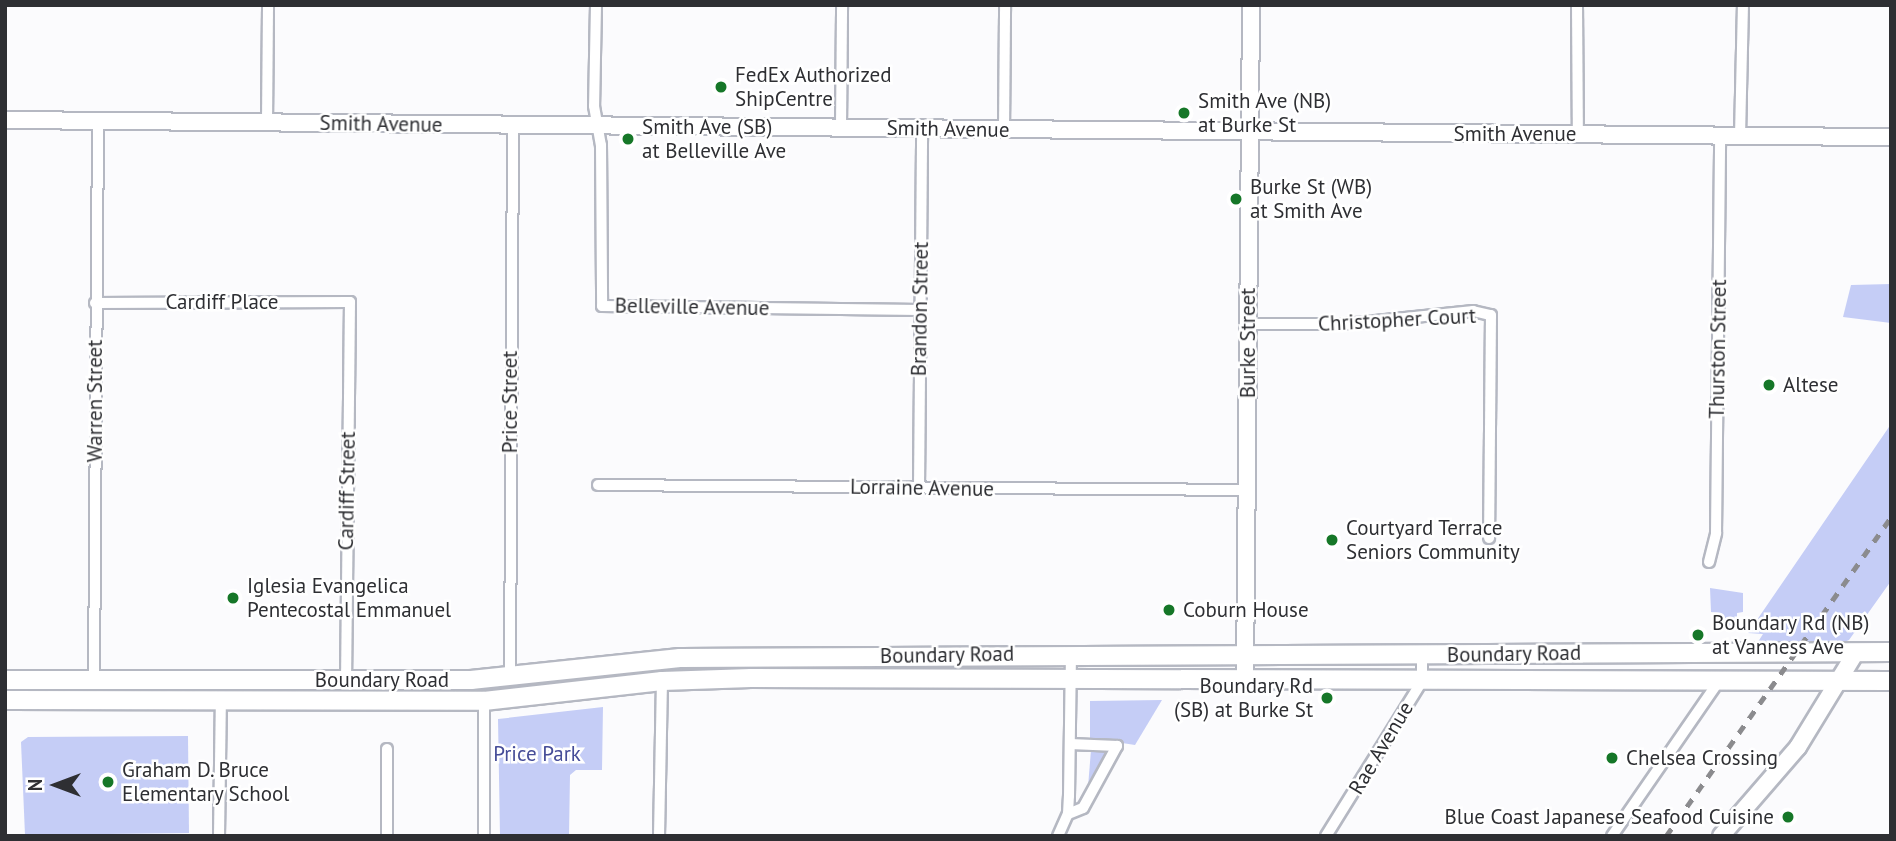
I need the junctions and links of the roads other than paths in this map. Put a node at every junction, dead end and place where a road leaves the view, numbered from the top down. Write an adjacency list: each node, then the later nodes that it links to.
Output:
1 (268, 5): 10 (street)
2 (596, 5): 11 (street)
3 (842, 5): 13 (street)
4 (1005, 5): 15 (street)
5 (1251, 5): 16 (street, Burke Street)
6 (1577, 5): 17 (street)
7 (1743, 5): 19 (street)
8 (5, 120): 9 (street, Smith Avenue)
9 (98, 121): 10 (street, Smith Avenue); 22 (street, Warren Street)
10 (267, 124): 12 (street, Smith Avenue)
11 (597, 125): 12 (street, Smith Avenue); 13 (street, Smith Avenue); 23 (street, Belleville Avenue)
12 (513, 126): 36 (street, Price Street)
13 (841, 128): 14 (street, Smith Avenue)
14 (922, 128): 15 (street, Smith Avenue); 23 (street, Brandon Street)
15 (1004, 130): 16 (street, Smith Avenue)
16 (1250, 131): 17 (street, Smith Avenue); 24 (street, Burke Street)
17 (1578, 134): 18 (street, Smith Avenue)
18 (1720, 135): 19 (street, Smith Avenue); 29 (street, Thurston Street)
19 (1740, 136): 20 (street, Smith Avenue)
20 (1891, 137)
21 (350, 302): 22 (street, Cardiff Place); 40 (street, Cardiff Street)
22 (95, 303): 38 (street, Warren Street)
23 (920, 310): 26 (street, Brandon Street)
24 (1248, 324): 27 (street, Burke Street); 28 (street, Christopher Court)
25 (598, 485): 26 (street, Lorraine Avenue)
26 (919, 489): 27 (street, Lorraine Avenue)
27 (1246, 490): 33 (street, Burke Street)
28 (1489, 538)
29 (1709, 562)
30 (1856, 652): 31 (main road, Boundary Road); 34 (main road, Boundary Road); 45 (street)
31 (1891, 652)
32 (1071, 654): 33 (main road, Boundary Road); 35 (main road, Boundary Road); 42 (street)
33 (1245, 654): 34 (main road, Boundary Road); 39 (street, Burke Street)
34 (1422, 656): 43 (street, Rae Avenue)
35 (552, 673): 36 (main road, Boundary Road); 49 (main road)
36 (510, 678): 40 (main road, Boundary Road)
37 (5, 680): 38 (main road, Boundary Road)
38 (94, 680): 40 (main road, Boundary Road)
39 (1245, 680): 42 (main road, Boundary Road); 43 (main road, Boundary Road)
40 (346, 681)
41 (662, 681): 42 (main road, Boundary Road); 49 (main road, Boundary Road); 56 (street)
42 (1071, 681): 50 (street)
43 (1422, 681): 44 (main road, Boundary Road); 58 (street, Rae Avenue)
44 (1719, 681): 45 (main road, Boundary Road); 59 (street)
45 (1838, 681): 46 (main road, Boundary Road); 60 (street)
46 (1891, 681)
47 (5, 701): 48 (main road, Boundary Road)
48 (221, 701): 49 (main road, Boundary Road); 53 (street)
49 (484, 701): 55 (street)
50 (1070, 744): 52 (street); 52 (street)
51 (387, 750): 54 (street)
52 (1068, 814): 57 (street)
53 (219, 836)
54 (387, 836)
55 (484, 836)
56 (659, 836)
57 (1058, 836)
58 (1326, 836)
59 (1612, 836)
60 (1721, 836)

